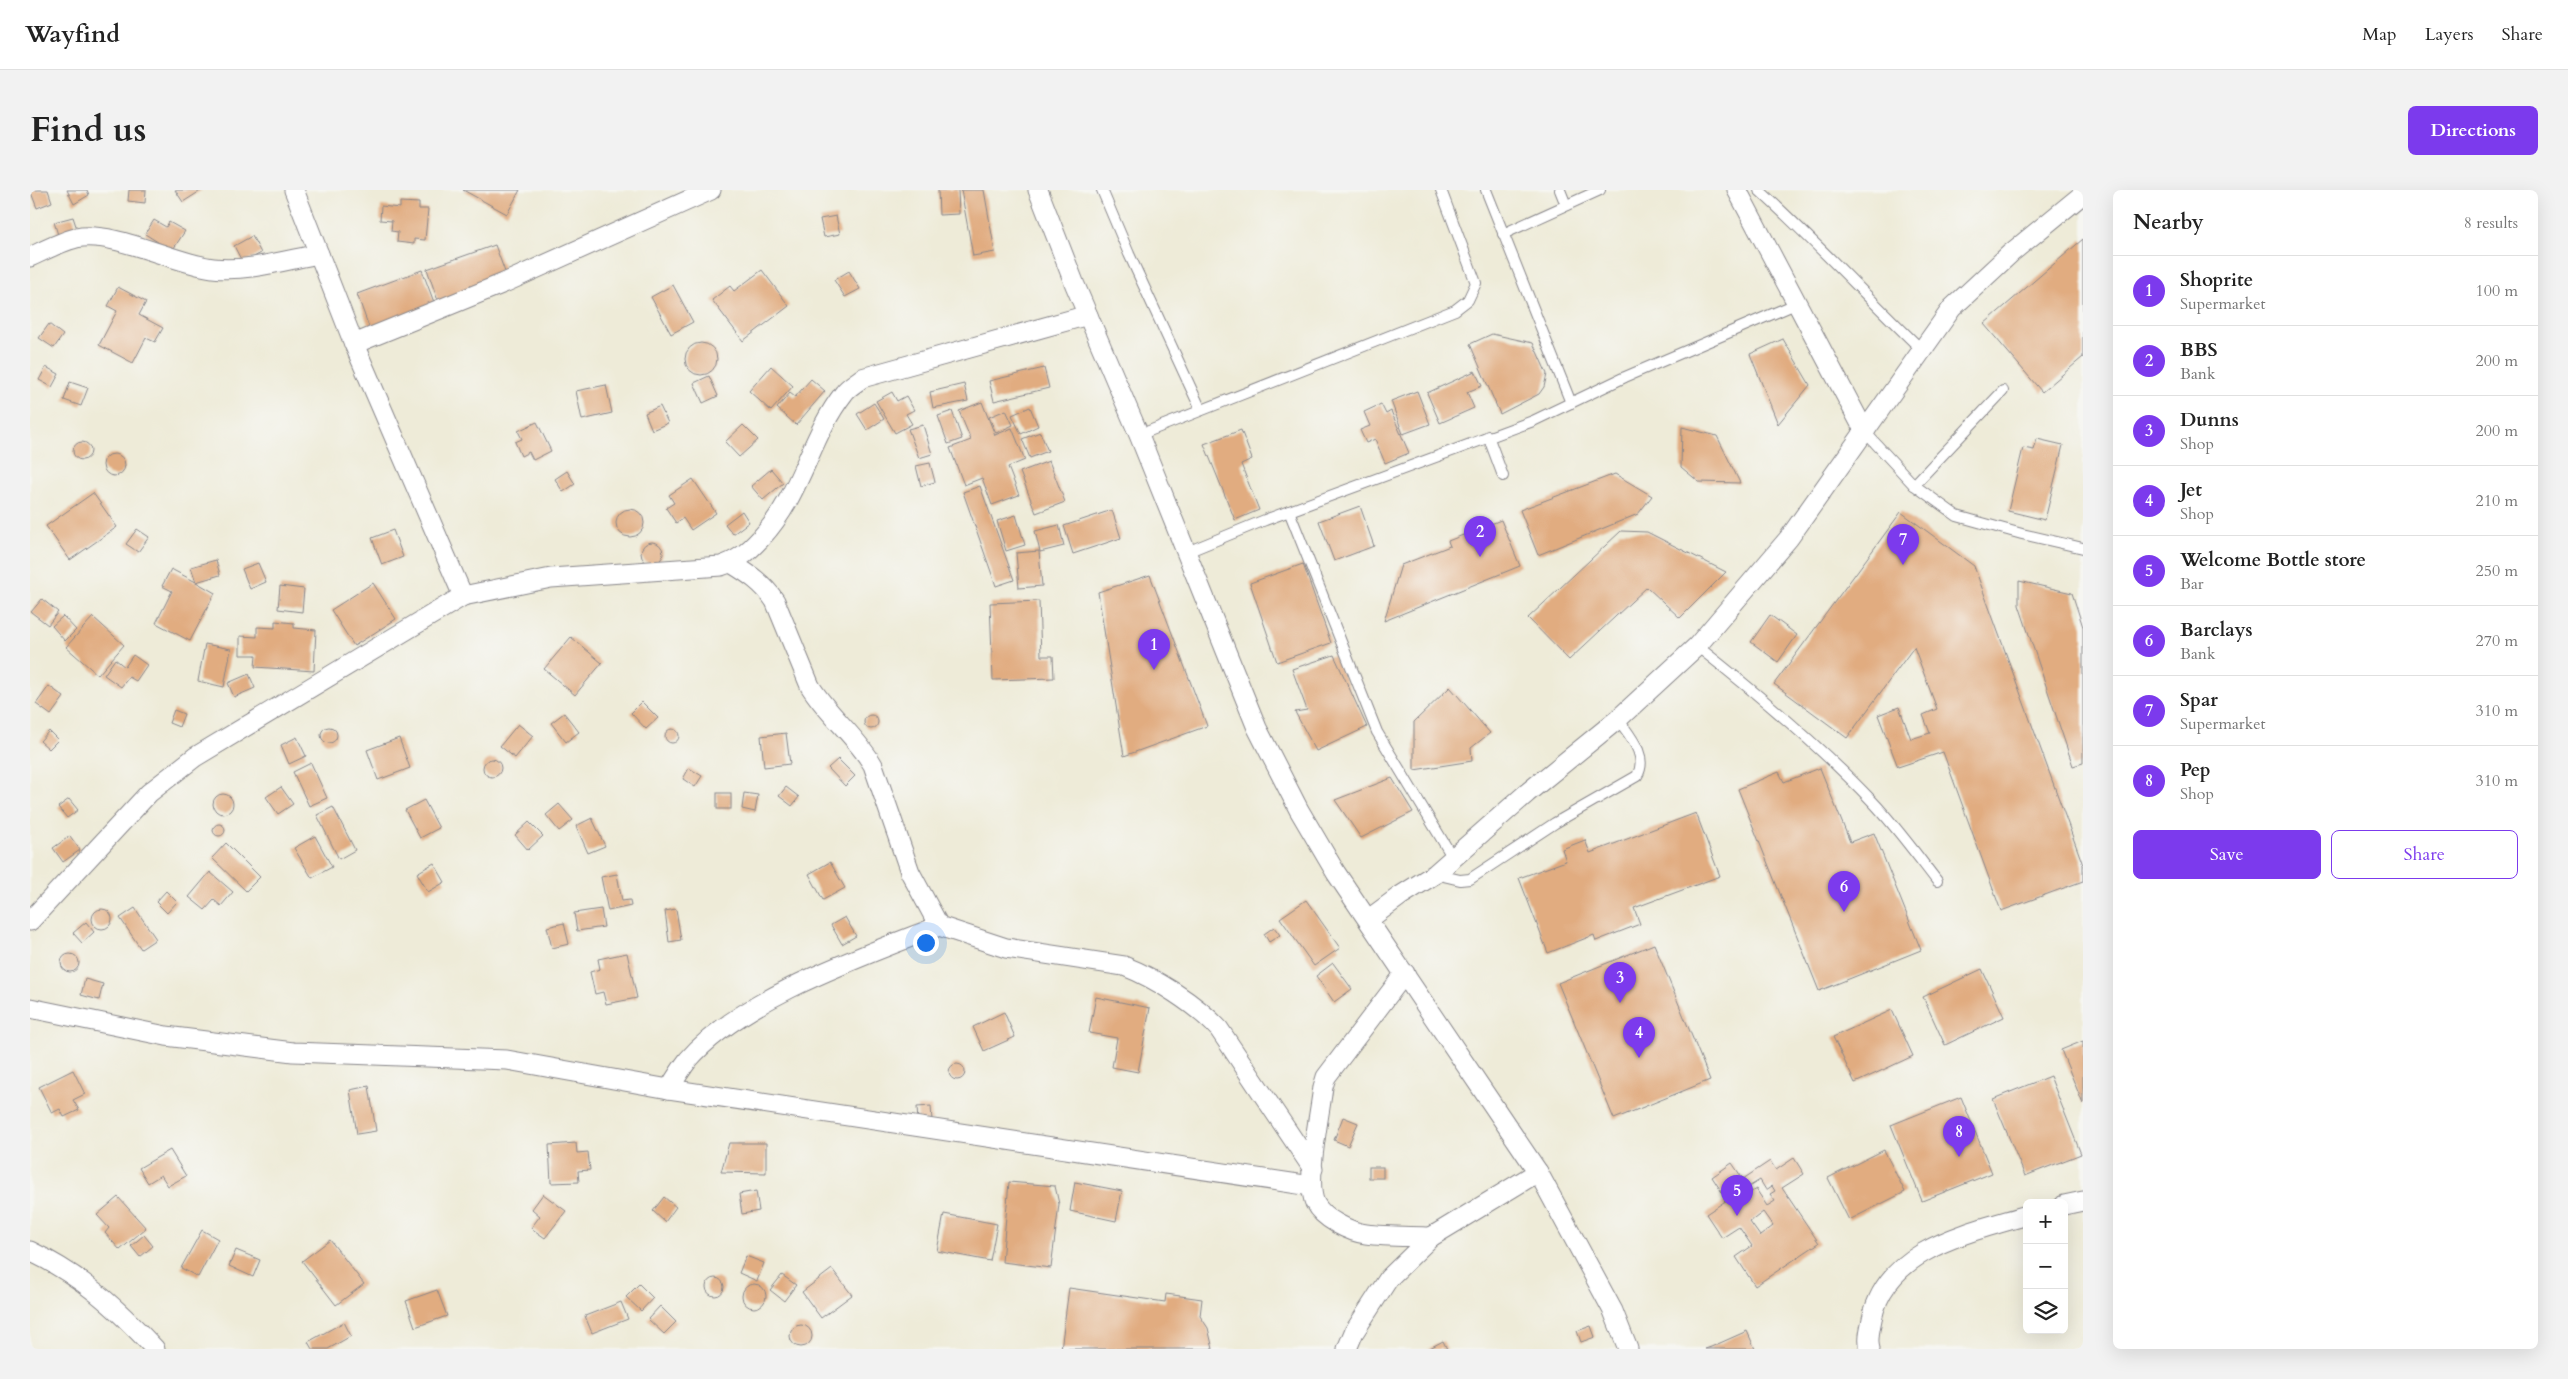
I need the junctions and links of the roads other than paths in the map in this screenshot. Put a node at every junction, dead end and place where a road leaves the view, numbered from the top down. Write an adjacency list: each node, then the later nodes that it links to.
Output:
1 (294, 190): 14 (street)
2 (710, 190): 18 (street)
3 (1038, 190): 17 (street)
4 (1102, 190): 22 (lane)
5 (1440, 190): 22 (lane)
6 (1486, 190): 13 (lane)
7 (1560, 190): 12 (lane)
8 (1600, 190): 12 (lane)
9 (1737, 190): 16 (street)
10 (1759, 190): 19 (lane)
11 (2083, 194): 19 (street)
12 (1566, 205): 13 (lane)
13 (1504, 234): 21 (lane)
14 (319, 254): 15 (street); 18 (street)
15 (30, 257)
16 (1798, 303): 21 (lane); 23 (street)
17 (1088, 315): 24 (street); 31 (street)
18 (354, 344): 32 (street)
19 (1922, 350): 23 (street)
20 (2003, 391): 27 (lane)
21 (1571, 403): 25 (lane)
22 (1201, 410): 24 (lane)
23 (1865, 432): 27 (lane); 33 (street)
24 (1139, 435): 30 (street)
25 (1488, 436): 26 (lane); 28 (lane)
26 (1503, 476)
27 (1914, 485): 29 (lane)
28 (1289, 511): 30 (lane); 35 (lane)
29 (2083, 548)
30 (1187, 552): 38 (street)
31 (731, 563): 32 (street); 40 (street)
32 (463, 596): 39 (street)
33 (1697, 646): 34 (street); 37 (lane)
34 (1618, 719): 35 (street); 36 (lane)
35 (1453, 858): 36 (street)
36 (1435, 874): 38 (street)
37 (1937, 881)
38 (1370, 919): 41 (street)
39 (30, 921)
40 (939, 926): 43 (street); 45 (street)
41 (1405, 973): 44 (street); 45 (street)
42 (30, 1008): 43 (street)
43 (669, 1089): 45 (street)
44 (1538, 1172): 49 (street); 53 (street)
45 (1312, 1177): 49 (street)
46 (2083, 1201): 47 (street)
47 (2068, 1204)
48 (2023, 1217): 54 (street)
49 (1431, 1237): 52 (street)
50 (30, 1251): 51 (street)
51 (155, 1349)
52 (1347, 1349)
53 (1628, 1349)
54 (1870, 1349)

